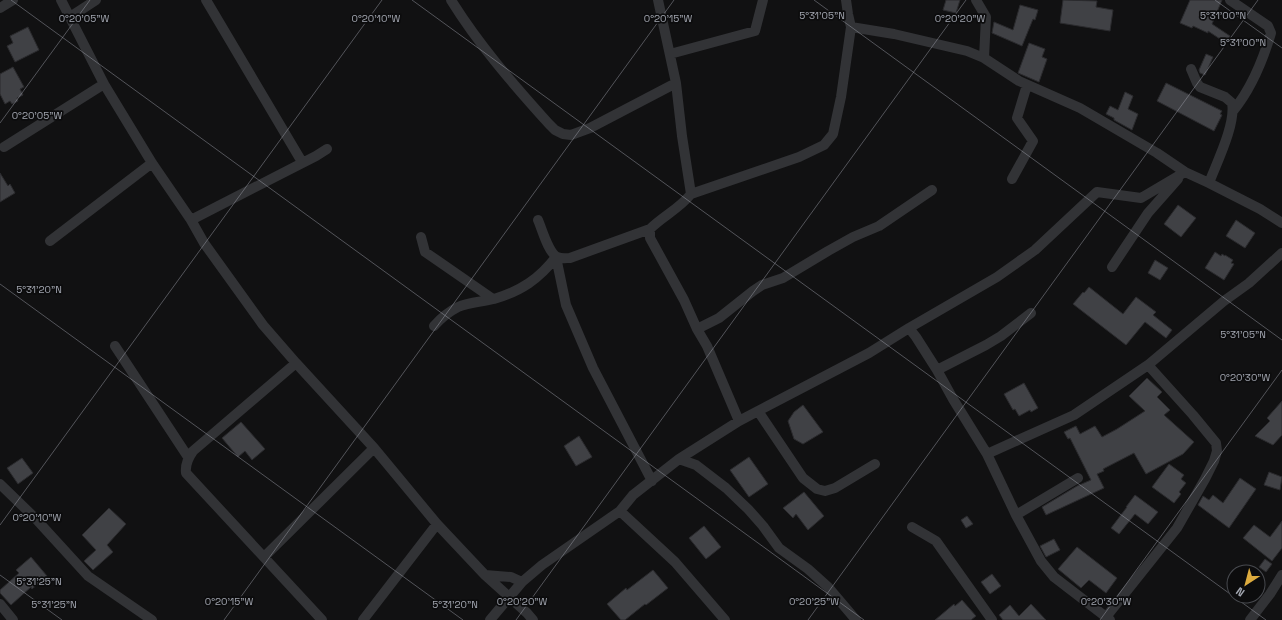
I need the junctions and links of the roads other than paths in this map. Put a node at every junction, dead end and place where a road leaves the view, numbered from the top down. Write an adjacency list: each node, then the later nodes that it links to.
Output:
1 (13, 0): 11 (street)
2 (61, 0): 12 (street)
3 (96, 0): 12 (street)
4 (206, 0): 23 (street)
5 (450, 0): 17 (street)
6 (658, 0): 14 (street)
7 (763, 0): 14 (street)
8 (846, 0): 13 (street)
9 (976, 0): 15 (street)
10 (1230, 0): 20 (street)
11 (0, 8)
12 (70, 17): 18 (street)
13 (851, 27): 15 (street); 29 (street)
14 (670, 54): 17 (street)
15 (984, 58): 19 (street)
16 (1191, 69): 20 (street)
17 (676, 83): 29 (street)
18 (104, 84): 21 (street); 24 (street)
19 (1027, 85): 25 (street); 26 (street)
20 (1233, 111): 27 (street)
21 (4, 147)
22 (327, 149): 23 (street)
23 (302, 162): 30 (street)
24 (152, 163): 30 (street); 35 (street)
25 (1184, 172): 27 (street); 38 (street); 42 (street)
26 (1012, 179)
27 (1209, 182): 32 (street)
28 (932, 190): 43 (street)
29 (691, 194): 33 (street)
30 (191, 220): 45 (street)
31 (538, 220): 37 (street)
32 (1282, 223)
33 (650, 229): 37 (street); 43 (street)
34 (421, 237): 39 (street)
35 (50, 241)
36 (1282, 253): 46 (street)
37 (556, 257): 39 (street); 56 (street)
38 (1112, 267)
39 (493, 299): 41 (street)
40 (1031, 313): 47 (street)
41 (434, 326)
42 (909, 328): 47 (street); 48 (street)
43 (697, 329): 49 (street)
44 (115, 346): 52 (street)
45 (296, 363): 50 (street); 52 (street)
46 (1148, 365): 51 (street); 68 (street)
47 (937, 370): 51 (street)
48 (758, 410): 49 (street); 54 (street)
49 (739, 421): 53 (street)
50 (374, 448): 60 (street); 62 (street)
51 (987, 454): 59 (street)
52 (188, 457): 62 (street)
53 (679, 459): 56 (street); 76 (street)
54 (875, 464)
55 (1078, 478): 59 (street)
56 (652, 481): 58 (street)
57 (0, 484): 70 (street)
58 (620, 510): 65 (street); 75 (street)
59 (1016, 515): 68 (street)
60 (437, 524): 64 (street); 72 (street)
61 (912, 527): 77 (street)
62 (264, 557): 71 (street)
63 (1282, 574): 78 (street)
64 (485, 575): 65 (street); 66 (street)
65 (522, 582): 66 (street)
66 (510, 597): 73 (street); 74 (street)
67 (0, 604): 69 (street)
68 (1108, 618)
69 (13, 620)
70 (151, 620)
71 (322, 620)
72 (363, 620)
73 (490, 620)
74 (533, 620)
75 (725, 620)
76 (856, 620)
77 (992, 620)
78 (1250, 620)

